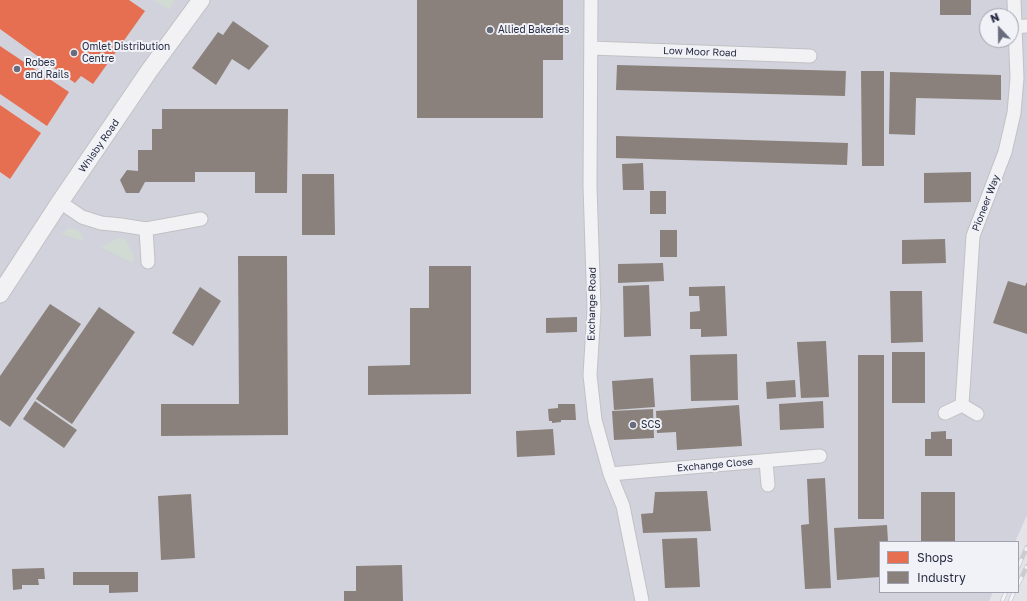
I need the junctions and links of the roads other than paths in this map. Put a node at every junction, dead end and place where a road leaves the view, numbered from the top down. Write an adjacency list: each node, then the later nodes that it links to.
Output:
1 (201, 0): 7 (street, Whisby Road)
2 (591, 0): 5 (street, Exchange Road)
3 (1014, 0): 4 (street, Pioneer Way)
4 (1021, 26): 12 (street, Pioneer Way)
5 (591, 48): 6 (street, Low Moor Road); 17 (street, Exchange Road)
6 (810, 56)
7 (60, 202): 9 (street); 11 (street, Whisby Road)
8 (201, 219): 9 (street)
9 (146, 229): 10 (street)
10 (148, 262)
11 (0, 294)
12 (962, 405): 13 (street); 14 (street)
13 (945, 413)
14 (977, 414)
15 (820, 456): 16 (street, Exchange Close)
16 (766, 461): 17 (street, Exchange Close); 18 (street)
17 (610, 474): 19 (street, Exchange Road)
18 (768, 485)
19 (642, 601)

